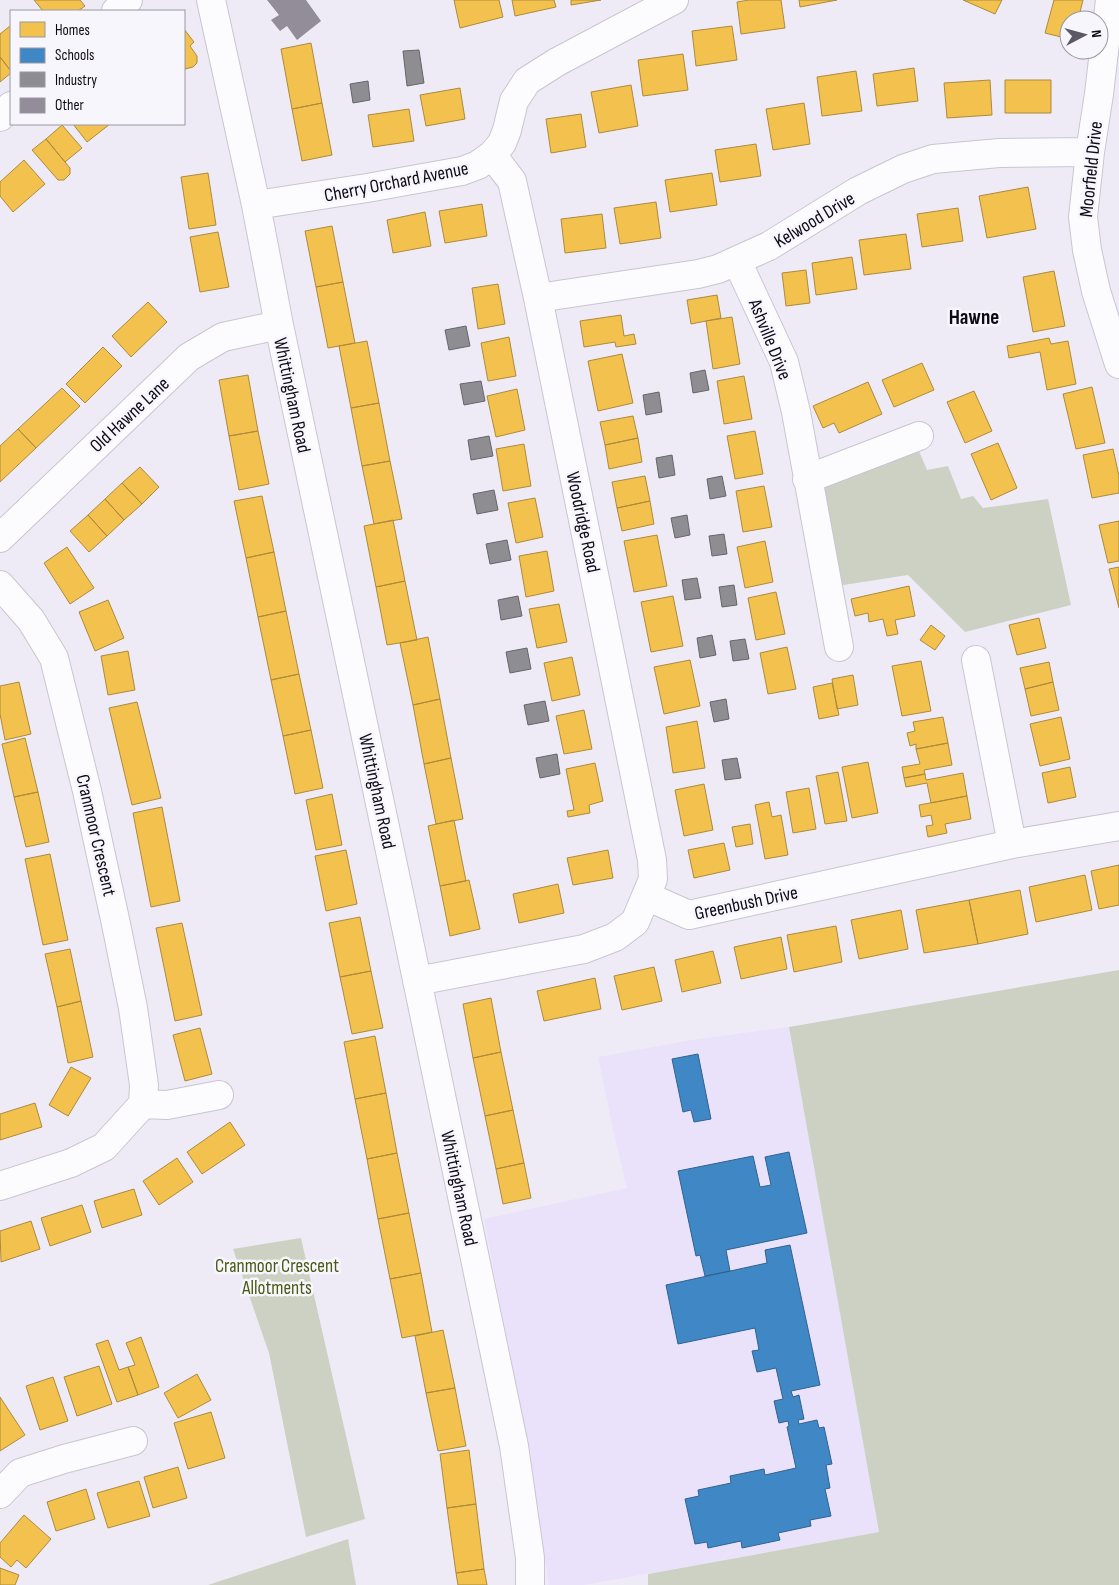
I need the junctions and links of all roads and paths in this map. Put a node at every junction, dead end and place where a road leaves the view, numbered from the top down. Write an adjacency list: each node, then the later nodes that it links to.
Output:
1 (128, 0): 5 (street)
2 (211, 0): 10 (street, Whittingham Road)
3 (674, 0): 9 (street, Cherry Orchard Avenue)
4 (1110, 0): 8 (street, Moorfield Drive)
5 (117, 10)
6 (10, 107): 7 (street)
7 (0, 117)
8 (1090, 152): 11 (street, Kelwood Drive); 14 (street, Moorfield Drive)
9 (492, 155): 10 (street, Cherry Orchard Avenue); 12 (street, Woodridge Road)
10 (256, 205): 13 (street, Whittingham Road)
11 (737, 261): 12 (street, Kelwood Drive); 16 (street, Ashville Drive)
12 (538, 298): 23 (street, Woodridge Road)
13 (279, 325): 17 (street, Old Hawne Lane); 24 (street, Whittingham Road)
14 (1119, 364)
15 (919, 436): 16 (street)
16 (807, 479): 19 (street, Ashville Drive)
17 (0, 538)
18 (0, 585): 26 (street, Cranmoor Crescent)
19 (839, 648)
20 (976, 660): 22 (street)
21 (1119, 826): 22 (street, Greenbush Drive)
22 (1012, 844): 23 (street, Greenbush Drive)
23 (646, 896): 24 (street)
24 (417, 981): 30 (street, Whittingham Road)
25 (219, 1095): 26 (street)
26 (143, 1104): 27 (street)
27 (0, 1186)
28 (133, 1441): 29 (street)
29 (0, 1494)
30 (530, 1585)

